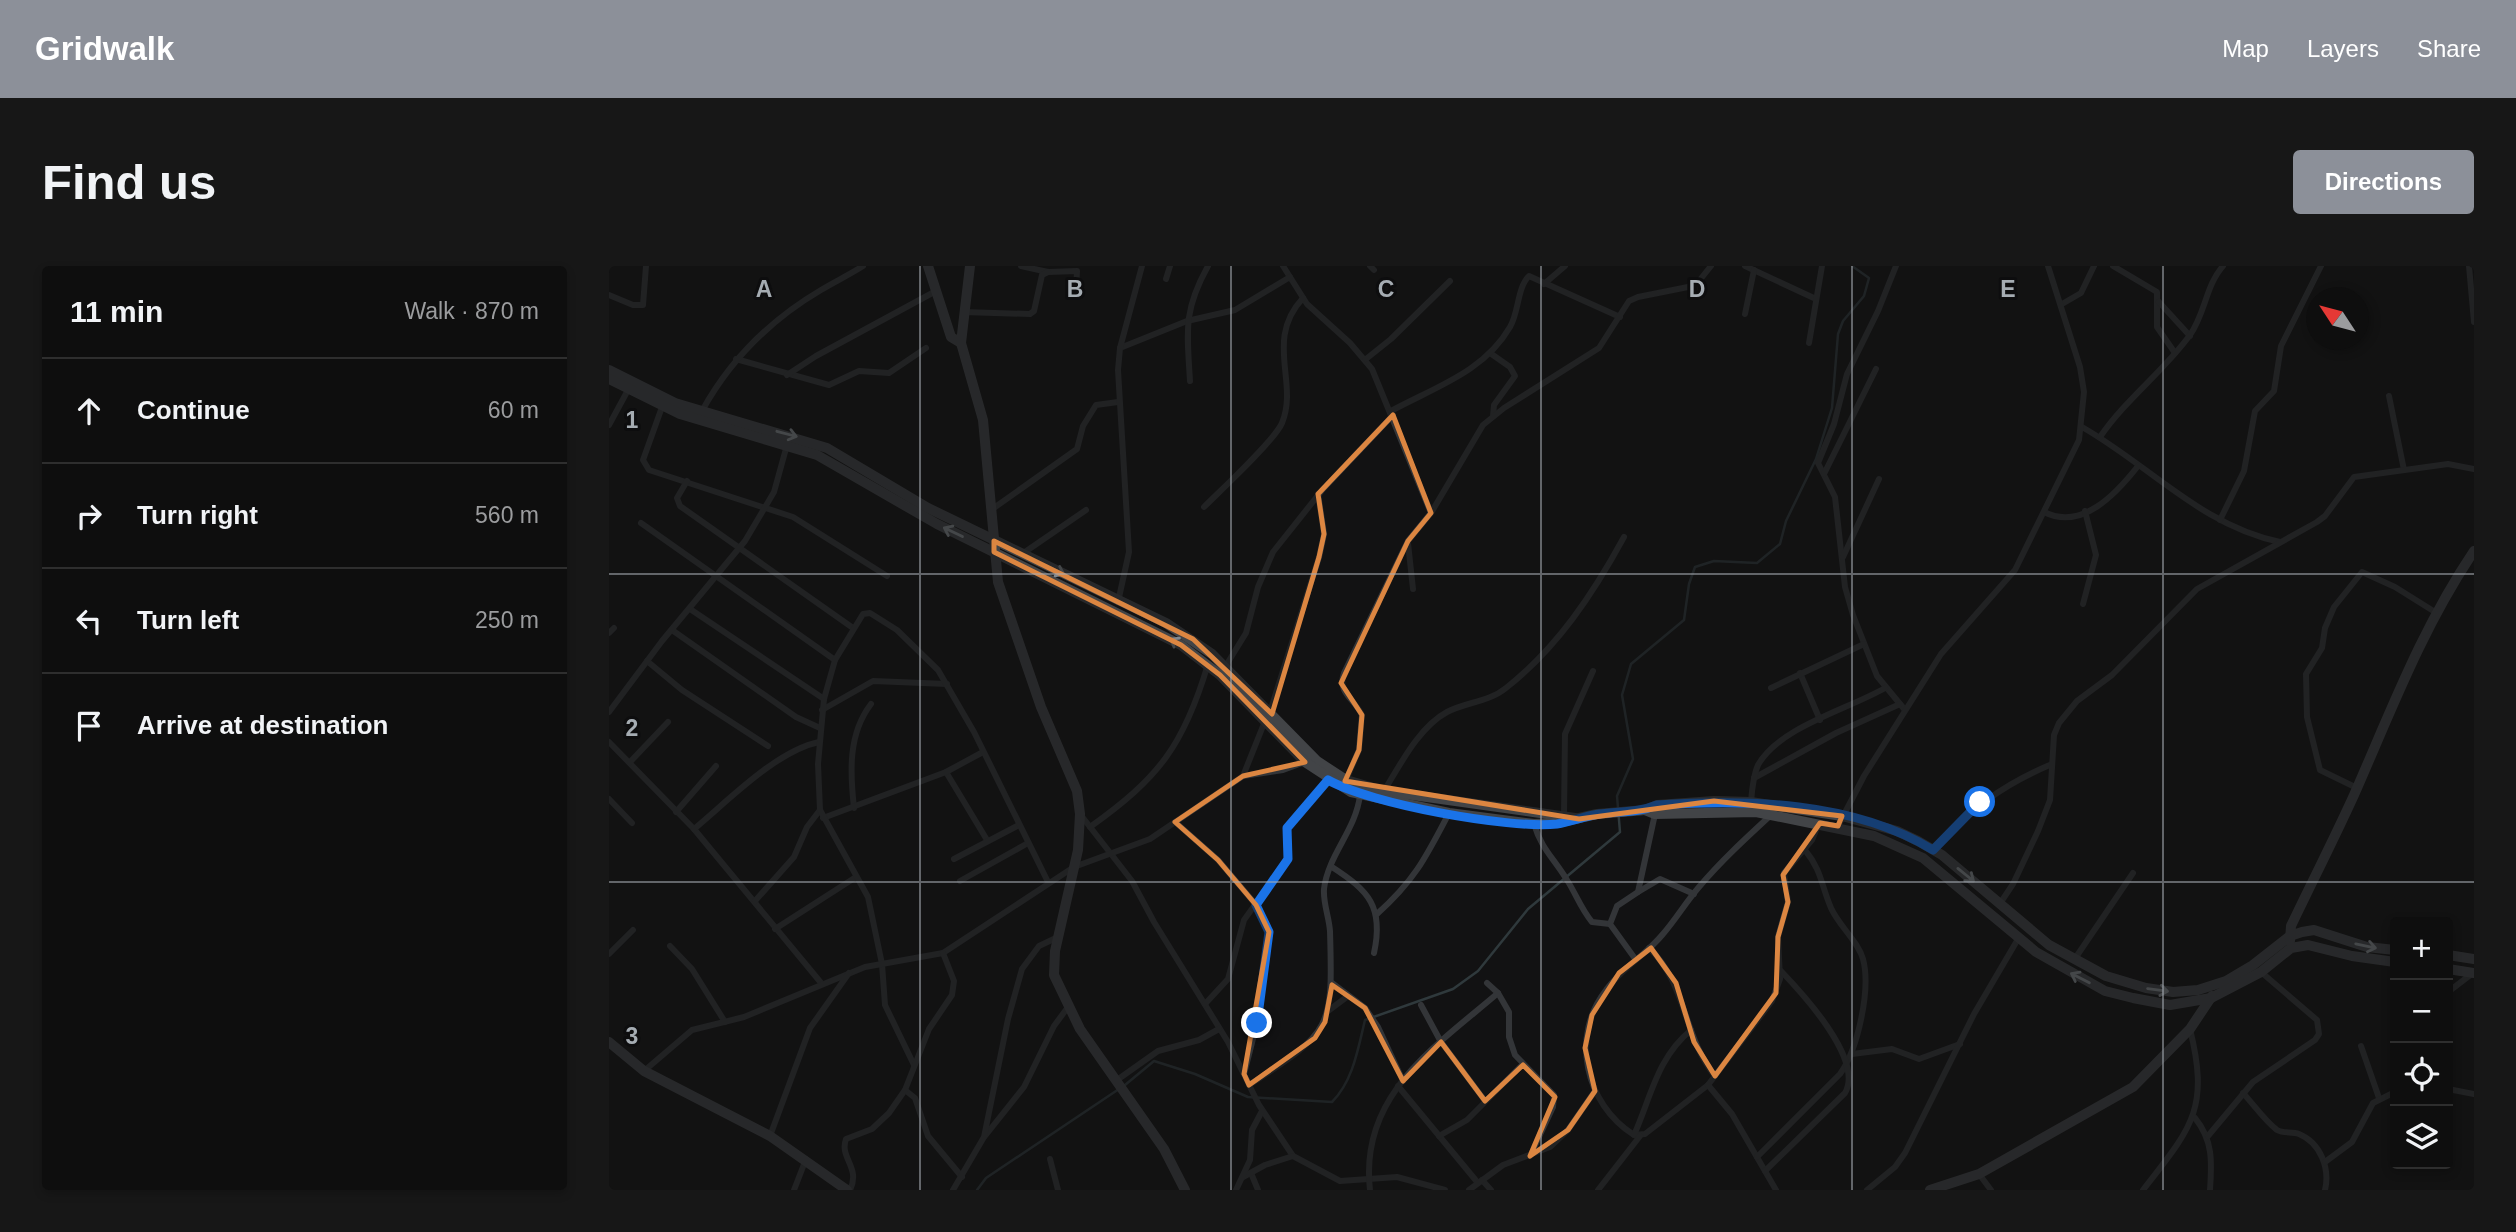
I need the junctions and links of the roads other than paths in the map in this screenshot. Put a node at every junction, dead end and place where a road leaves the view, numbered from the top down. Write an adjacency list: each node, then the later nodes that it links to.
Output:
1 (646, 266): 32 (street)
2 (863, 266): 50 (street)
3 (928, 266): 30 (street)
4 (970, 266): 38 (street)
5 (1021, 266): 24 (street)
6 (1142, 266): 47 (street)
7 (1170, 266): 27 (street)
8 (1209, 266): 41 (street)
9 (1566, 266): 29 (street)
10 (1711, 266): 40 (street)
11 (1745, 266): 23 (street)
12 (1822, 266): 34 (street)
13 (1896, 266): 71 (street)
14 (2049, 266): 37 (street)
15 (2094, 266): 37 (street)
16 (2113, 266): 36 (street)
17 (2223, 266): 43 (street)
18 (2321, 266): 82 (street)
19 (2469, 266): 35 (street)
20 (1286, 267): 26 (street)
21 (1530, 267): 25 (street)
22 (1073, 268): 24 (street); 31 (street)
23 (1754, 270): 34 (street); 39 (street)
24 (1048, 272): 38 (street)
25 (1529, 276): 29 (street); 48 (street)
26 (1290, 277): 33 (street); 41 (street)
27 (1166, 279)
28 (1450, 281): 51 (street)
29 (1545, 284): 40 (street)
30 (936, 291): 44 (street); 54 (street)
31 (1076, 291)
32 (609, 295)
33 (1303, 298): 51 (street); 76 (street)
34 (1816, 299): 45 (street)
35 (2473, 300): 42 (street)
36 (2159, 302): 43 (street); 49 (street)
37 (2062, 304): 65 (street)
38 (963, 312): 44 (street)
39 (1745, 314)
40 (1620, 317): 63 (street)
41 (1187, 321): 47 (street); 56 (street)
42 (2474, 322)
43 (2190, 335): 49 (street)
44 (961, 343): 77 (street)
45 (1809, 343)
46 (926, 348): 54 (street)
47 (1121, 348): 59 (street)
48 (1490, 353): 62 (street); 63 (street)
49 (2175, 353): 66 (street)
50 (736, 359): 54 (street); 61 (street)
51 (1366, 359): 62 (street)
52 (1876, 369): 71 (street)
53 (609, 370): 61 (street)
54 (787, 375)
55 (609, 379): 57 (street)
56 (1190, 380)
57 (628, 390): 60 (street); 64 (street)
58 (2389, 396): 70 (street)
59 (1118, 402): 77 (street); 96 (street)
60 (662, 407): 67 (street); 73 (street)
61 (702, 411): 85 (street, one-way to 85)
62 (1392, 413): 74 (street); 81 (street)
63 (1493, 416): 81 (street)
64 (609, 425)
65 (2082, 427): 66 (street); 80 (street)
66 (2100, 437): 68 (street)
67 (787, 445): 75 (street); 90 (street, one-way to 67)
68 (2138, 466): 79 (street); 82 (street)
69 (2474, 469): 70 (street)
70 (2404, 470): 87 (street)
71 (1824, 474): 92 (street)
72 (1879, 479): 92 (street)
73 (687, 481): 75 (street); 88 (street)
74 (1318, 494): 106 (street); 117 (street)
75 (767, 506): 88 (street); 94 (street)
76 (1204, 507)
77 (991, 510): 85 (street)
78 (1086, 510): 91 (street)
79 (2085, 511): 80 (street); 97 (street)
80 (2044, 512): 114 (street)
81 (1431, 513): 86 (street)
82 (2220, 520): 87 (street)
83 (641, 523): 93 (street)
84 (1624, 537): 135 (street)
85 (993, 541): 90 (street); 91 (street)
86 (1408, 541): 95 (street); 133 (street)
87 (2280, 542): 127 (street)
88 (738, 549): 93 (street); 100 (street)
89 (2474, 551): 99 (street)
90 (995, 552): 105 (street, one-way to 90); 144 (street)
91 (1022, 554): 96 (street, one-way to 96)
92 (1842, 558): 102 (street)
93 (718, 576): 98 (street); 103 (street)
94 (887, 576)
95 (1413, 589)
96 (1118, 602): 106 (street)
97 (2083, 604)
98 (690, 608): 101 (street); 112 (street)
99 (2435, 612): 134 (street); 134 (street)
100 (853, 628): 103 (street); 109 (street)
101 (672, 630): 104 (street); 120 (street)
102 (1864, 643): 108 (street); 111 (street)
103 (835, 660): 112 (street)
104 (647, 661): 116 (street); 123 (street)
105 (1207, 664): 117 (street); 155 (street)
106 (1225, 667): 117 (street)
107 (1593, 671): 145 (street)
108 (1800, 673): 110 (street); 118 (street)
109 (947, 684): 115 (street); 124 (street)
110 (1771, 688)
111 (1885, 688): 114 (street); 118 (street)
112 (824, 699): 115 (street)
113 (871, 704): 139 (street)
114 (1903, 707): 131 (street); 149 (street)
115 (822, 710): 120 (street)
116 (609, 712)
117 (1267, 717): 126 (street); 130 (street); 133 (street)
118 (1820, 720): 131 (street)
119 (668, 722): 125 (street)
120 (820, 727): 122 (street)
121 (609, 742): 125 (street)
122 (819, 742): 140 (street); 156 (street)
123 (768, 746)
124 (983, 752): 129 (street); 154 (street)
125 (630, 762): 141 (street)
126 (1305, 762): 130 (street); 132 (street)
127 (2052, 764): 160 (street); 173 (street)
128 (716, 766): 141 (street)
129 (946, 772): 139 (street); 157 (street)
130 (1243, 776): 150 (street)
131 (1754, 778): 138 (street)
132 (1328, 780): 136 (street); 172 (street)
133 (1346, 780): 135 (street)
134 (2357, 788): 178 (street)
135 (1384, 791): 145 (street)
136 (1360, 795): 143 (street); 164 (street)
137 (609, 799): 151 (street)
138 (1751, 802): 142 (street); 149 (street)
139 (854, 808): 147 (street)
140 (820, 810): 147 (street); 171 (street)
141 (676, 812): 156 (street)
142 (1650, 812): 146 (street); 148 (street); 169 (street)
143 (1449, 813): 153 (street); 174 (street)
144 (1080, 814): 155 (street); 163 (street)
145 (1564, 815): 148 (street)
146 (1771, 815): 152 (street); 170 (street)
147 (823, 818): 166 (street)
148 (1579, 819): 153 (street)
149 (1840, 821): 152 (street); 160 (street); 180 (street)
150 (1175, 822): 161 (street); 172 (street)
151 (632, 823)
152 (1819, 823): 159 (street)
153 (1534, 824): 175 (street)
154 (1019, 825): 157 (street); 158 (street)
155 (1090, 827): 161 (street)
156 (694, 829): 171 (street)
157 (987, 840): 162 (street)
158 (1028, 843): 167 (street); 168 (street)
159 (1805, 850): 195 (street); 219 (street)
160 (1933, 850): 173 (street, one-way to 173)
161 (1110, 851): 163 (street); 207 (street)
162 (954, 859)
163 (1074, 867): 168 (street); 179 (street)
164 (1332, 867): 174 (street); 199 (street)
165 (2133, 873): 191 (street)
166 (856, 877): 176 (street); 193 (street)
167 (960, 881)
168 (1048, 881): 185 (street)
169 (1638, 892): 170 (street); 175 (street)
170 (1694, 894): 182 (street)
171 (755, 901): 176 (street)
172 (1256, 905): 207 (street); 224 (street)
173 (1999, 905): 191 (street)
174 (1377, 914): 186 (street)
175 (1610, 924): 190 (street)
176 (775, 929): 200 (street)
177 (633, 930): 187 (street)
178 (2290, 936): 183 (street); 184 (street, one-way to 184); 202 (street)
179 (1058, 937): 209 (street); 244 (street)
180 (2018, 939): 206 (street, one-way to 180); 217 (street)
181 (670, 946): 211 (street)
182 (1649, 948): 190 (street); 214 (street)
183 (2291, 948): 192 (street); 197 (street)
184 (2390, 949)
185 (943, 953): 193 (street); 221 (street)
186 (1374, 953)
187 (609, 954)
188 (2453, 956): 189 (street)
189 (2474, 959)
190 (1636, 960): 232 (street)
191 (2074, 960): 202 (street, one-way to 202)
192 (2390, 961)
193 (882, 964): 196 (street); 221 (street)
194 (2453, 970): 198 (street)
195 (1781, 971): 220 (street); 225 (street)
196 (850, 972): 200 (street); 240 (street)
197 (2262, 972): 206 (street); 233 (street)
198 (2474, 973): 203 (street)
199 (1332, 983): 205 (street); 210 (street)
200 (822, 984): 211 (street)
201 (1487, 984): 204 (street)
202 (2217, 984): 206 (street)
203 (2453, 988)
204 (1498, 993): 216 (street); 222 (street)
205 (1347, 996): 210 (street); 227 (street)
206 (2211, 998): 213 (street)
207 (1205, 1004): 212 (street)
208 (1421, 1005): 216 (street)
209 (1068, 1006): 226 (street); 244 (street)
210 (1328, 1010): 229 (street)
211 (725, 1022): 223 (street)
212 (1219, 1029): 224 (street); 226 (street)
213 (2190, 1029): 239 (street); 253 (street)
214 (1691, 1030): 225 (street); 242 (street)
215 (609, 1042): 223 (street)
216 (1441, 1042): 227 (street); 237 (street)
217 (1960, 1044): 219 (street); 271 (street)
218 (2361, 1046): 236 (street)
219 (1851, 1054): 220 (street)
220 (1847, 1064): 247 (street); 251 (street)
221 (913, 1065): 230 (street)
222 (1523, 1065): 237 (street); 246 (street)
223 (644, 1071): 240 (street)
224 (1244, 1074): 229 (street)
225 (1714, 1076): 228 (street)
226 (1118, 1082): 262 (street)
227 (1400, 1084): 241 (street); 256 (street)
228 (1708, 1085): 242 (street); 247 (street)
229 (1250, 1087): 238 (street)
230 (905, 1090): 254 (street); 259 (street)
231 (2453, 1090): 235 (street)
232 (1595, 1091): 242 (street); 246 (street)
233 (2243, 1093): 243 (street); 250 (street)
234 (2390, 1094): 236 (street)
235 (2474, 1094)
236 (2379, 1098): 250 (street)
237 (1485, 1101): 241 (street)
238 (1260, 1108): 245 (street); 255 (street)
239 (2195, 1118): 243 (street); 274 (street)
240 (769, 1136): 248 (street)
241 (1439, 1136): 257 (street)
242 (1637, 1136): 269 (street)
243 (2208, 1136): 275 (street)
244 (983, 1138): 254 (street)
245 (1293, 1156): 252 (street); 256 (street)
246 (1529, 1156): 257 (street)
247 (1757, 1157): 251 (street)
248 (806, 1159): 258 (street); 259 (street)
249 (1050, 1159): 261 (street)
250 (2325, 1163): 276 (street)
251 (1765, 1171): 270 (street)
252 (1251, 1173): 255 (street); 264 (street)
253 (1979, 1174): 272 (street); 273 (street)
254 (962, 1177): 260 (street)
255 (1243, 1177): 263 (street)
256 (1369, 1180): 265 (street); 266 (street)
257 (1480, 1182): 267 (street); 268 (street)
258 (794, 1190)
259 (848, 1190)
260 (953, 1190)
261 (1058, 1190)
262 (1185, 1190)
263 (1236, 1190)
264 (1258, 1190)
265 (1370, 1190)
266 (1445, 1190)
267 (1469, 1190)
268 (1491, 1190)
269 (1598, 1190)
270 (1776, 1190)
271 (1867, 1190)
272 (1930, 1190)
273 (1991, 1190)
274 (2143, 1190)
275 (2210, 1190)
276 (2325, 1190)

